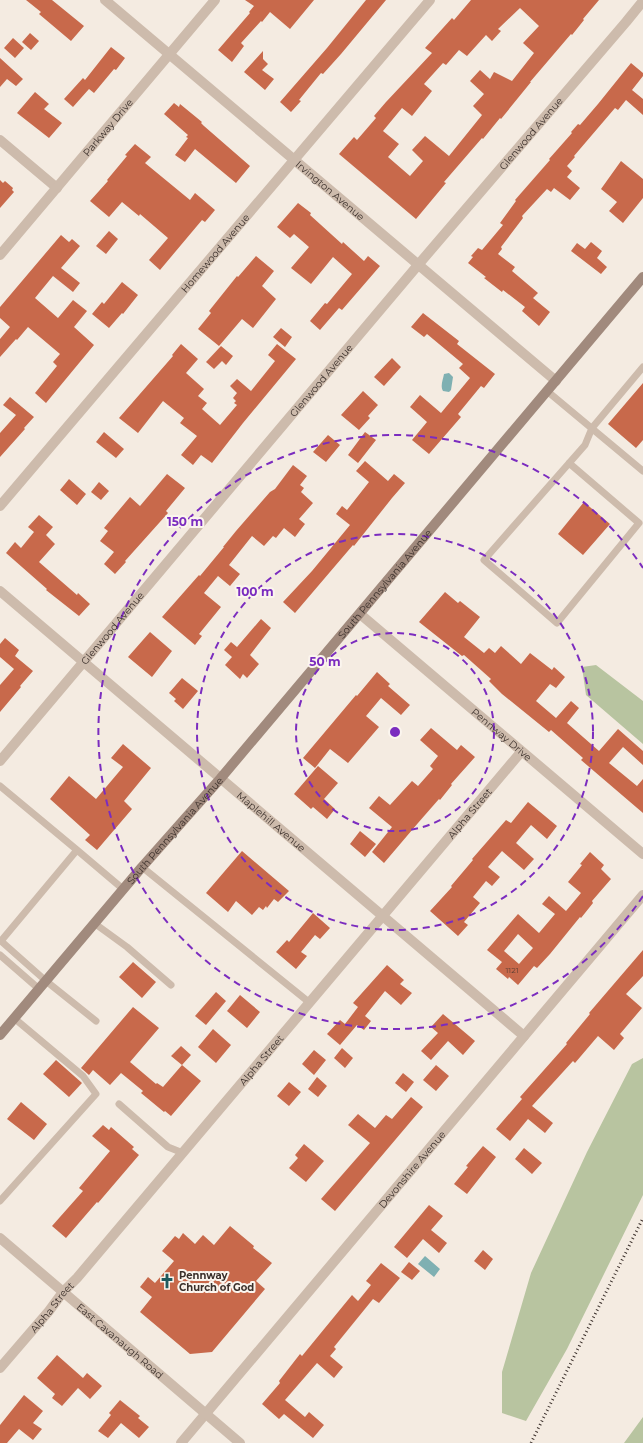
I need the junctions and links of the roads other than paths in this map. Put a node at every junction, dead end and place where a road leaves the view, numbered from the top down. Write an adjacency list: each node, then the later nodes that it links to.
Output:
1 (105, 0): 5 (street, Irvington Avenue)
2 (215, 0): 5 (street, Parkway Drive)
3 (430, 0): 7 (street, Homewood Avenue)
4 (643, 1): 10 (street, Glenwood Avenue)
5 (170, 54): 7 (street, Irvington Avenue); 8 (street, Parkway Drive)
6 (0, 140): 8 (street)
7 (294, 160): 10 (street, Irvington Avenue); 18 (street, Homewood Avenue)
8 (57, 188): 9 (street, Parkway Drive)
9 (0, 255)
10 (418, 265): 13 (street, Irvington Avenue); 21 (street, Glenwood Avenue)
11 (642, 280): 13 (main road, South Pennsylvania Avenue)
12 (643, 367): 15 (lane)
13 (556, 381): 14 (main road, South Pennsylvania Avenue)
14 (547, 391): 15 (lane); 20 (main road, South Pennsylvania Avenue)
15 (592, 428): 16 (lane); 17 (lane)
16 (569, 463): 16 (lane)
17 (643, 471)
18 (0, 506)
19 (0, 591): 21 (street, Maplehill Avenue)
20 (360, 614): 22 (street, Pennway Drive); 24 (main road, South Pennsylvania Avenue)
21 (84, 662): 23 (street, Glenwood Avenue); 24 (street, Maplehill Avenue)
22 (521, 752): 27 (street, Pennway Drive); 31 (street, Alpha Street)
23 (0, 761)
24 (220, 779): 28 (main road, South Pennsylvania Avenue); 31 (street, Maplehill Avenue)
25 (0, 786): 26 (lane)
26 (77, 850): 29 (lane); 34 (lane)
27 (643, 854)
28 (142, 867): 29 (main road, South Pennsylvania Avenue); 36 (lane)
29 (123, 889): 32 (main road, South Pennsylvania Avenue)
30 (643, 895): 40 (street, Devonshire Avenue)
31 (383, 916): 36 (street, Alpha Street); 40 (street, Maplehill Avenue)
32 (94, 923): 34 (main road, South Pennsylvania Avenue); 35 (lane)
33 (0, 955): 34 (lane)
34 (42, 985): 37 (main road, South Pennsylvania Avenue); 38 (lane)
35 (171, 985)
36 (310, 1003): 42 (street, Alpha Street)
37 (14, 1018): 39 (main road, South Pennsylvania Avenue); 43 (lane)
38 (96, 1021)
39 (0, 1035)
40 (524, 1036): 47 (street, Devonshire Avenue)
41 (118, 1104): 42 (lane)
42 (183, 1153): 45 (street, Alpha Street)
43 (0, 1201)
44 (0, 1238): 45 (street, East Cavanaugh Road)
45 (63, 1292): 46 (street, Alpha Street); 47 (street, East Cavanaugh Road)
46 (0, 1368)
47 (206, 1414): 48 (street, Devonshire Avenue); 49 (street, East Cavanaugh Road)
48 (181, 1443)
49 (240, 1443)

